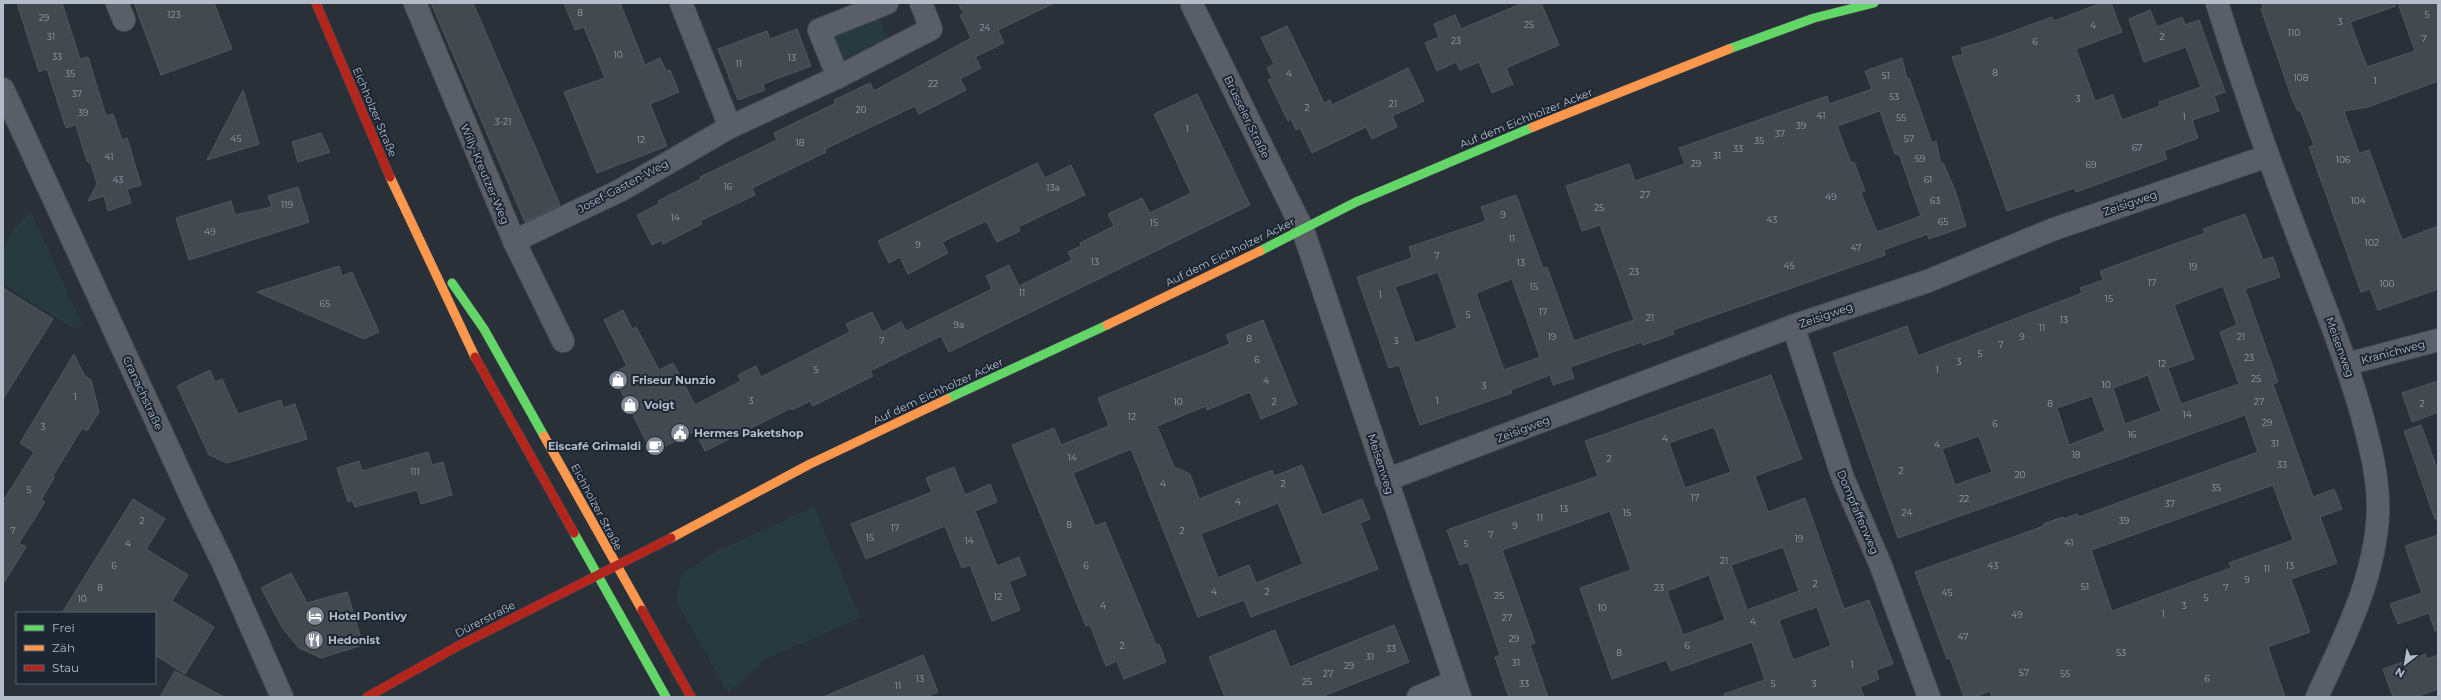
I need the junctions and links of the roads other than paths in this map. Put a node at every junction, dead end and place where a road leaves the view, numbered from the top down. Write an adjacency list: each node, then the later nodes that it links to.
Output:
1 (316, 3): 13 (street, Eichholzer Straße)
2 (415, 3): 15 (street, Willy-Kreutzer-Weg)
3 (681, 3): 11 (street)
4 (887, 3): 9 (street)
5 (921, 3): 9 (street, Josef-Gasten-Weg)
6 (1874, 3): 14 (street, Auf dem Eichholzer Acker)
7 (2217, 3): 12 (street, Meisenweg)
8 (1192, 5): 14 (street, Brüsseler Straße)
9 (838, 77): 11 (street, Josef-Gasten-Weg)
10 (3, 89): 24 (street, Cranachstraße)
11 (730, 127): 15 (street, Josef-Gasten-Weg)
12 (2268, 156): 16 (street, Zeisigweg); 19 (street, Meisenweg)
13 (415, 229): 21 (street, Eichholzer Straße); 22 (street, Eichholzer Straße)
14 (1303, 230): 20 (street, Meisenweg); 21 (street, Auf dem Eichholzer Acker)
15 (514, 241): 18 (street, Willy-Kreutzer-Weg)
16 (1793, 326): 20 (street, Zeisigweg); 29 (street, Dompfaffenweg)
17 (2438, 340): 19 (street, Kranichweg)
18 (563, 341)
19 (2347, 364): 30 (street, Meisenweg)
20 (1386, 480): 23 (street, Meisenweg)
21 (615, 566): 22 (street, Dürerstraße); 27 (street, Eichholzer Straße)
22 (597, 574): 25 (street, Dürerstraße); 26 (street, Eichholzer Straße)
23 (1457, 690): 28 (street)
24 (282, 697)
25 (367, 697)
26 (666, 697)
27 (691, 697)
28 (1418, 697)
29 (1929, 697)
30 (2317, 697)

